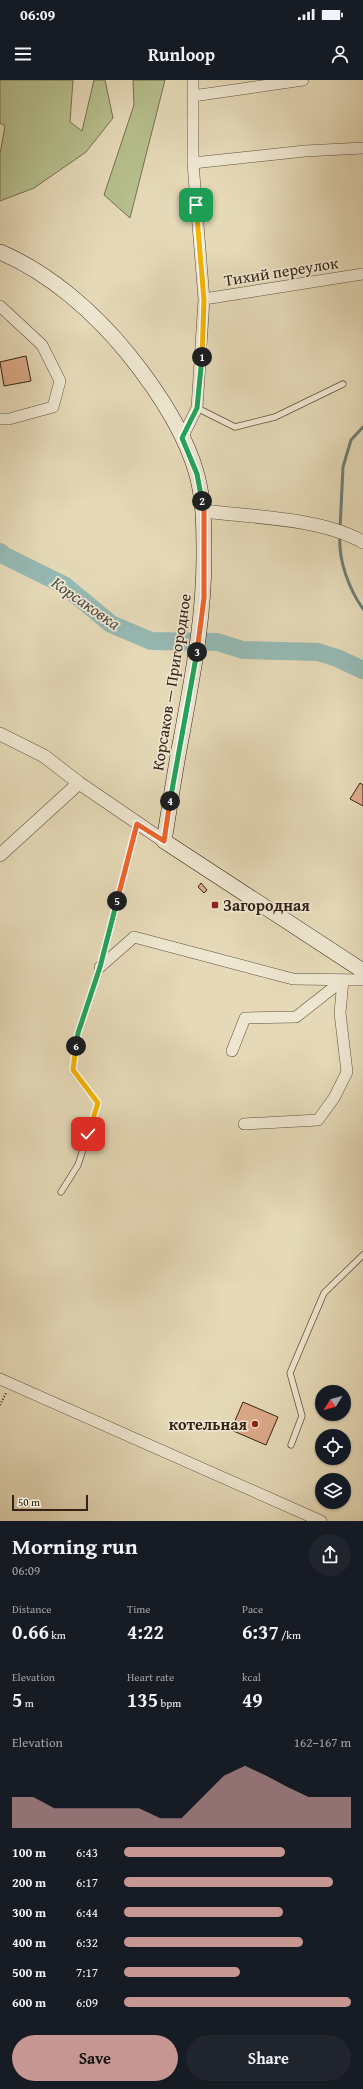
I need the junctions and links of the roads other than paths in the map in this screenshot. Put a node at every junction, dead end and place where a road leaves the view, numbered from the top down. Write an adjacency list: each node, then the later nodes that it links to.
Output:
1 (193, 80): 3 (street)
2 (303, 80): 3 (street)
3 (193, 96): 5 (street)
4 (363, 148): 5 (street)
5 (193, 163): 8 (street)
6 (0, 252): 13 (main road, Корсаков — Пригородное)
7 (363, 274): 8 (street, Тихий переулок)
8 (204, 300): 11 (street)
9 (0, 306): 12 (street)
10 (343, 384): 11 (lane)
11 (197, 408): 13 (street)
12 (0, 419)
13 (182, 438): 14 (main road, Корсаков — Пригородное)
14 (204, 511): 15 (street); 19 (main road, Корсаков — Пригородное)
15 (359, 539)
16 (0, 734): 17 (street)
17 (79, 783): 18 (street); 20 (street)
18 (137, 824): 19 (street); 21 (lane)
19 (164, 841): 22 (main road)
20 (0, 855)
21 (100, 967): 23 (street); 27 (lane)
22 (363, 971)
23 (343, 980): 24 (street); 25 (street); 26 (street)
24 (363, 980)
25 (232, 1051)
26 (244, 1124)
27 (61, 1192)
28 (363, 1255): 30 (lane)
29 (0, 1379): 31 (street)
30 (291, 1445)
31 (321, 1521)

